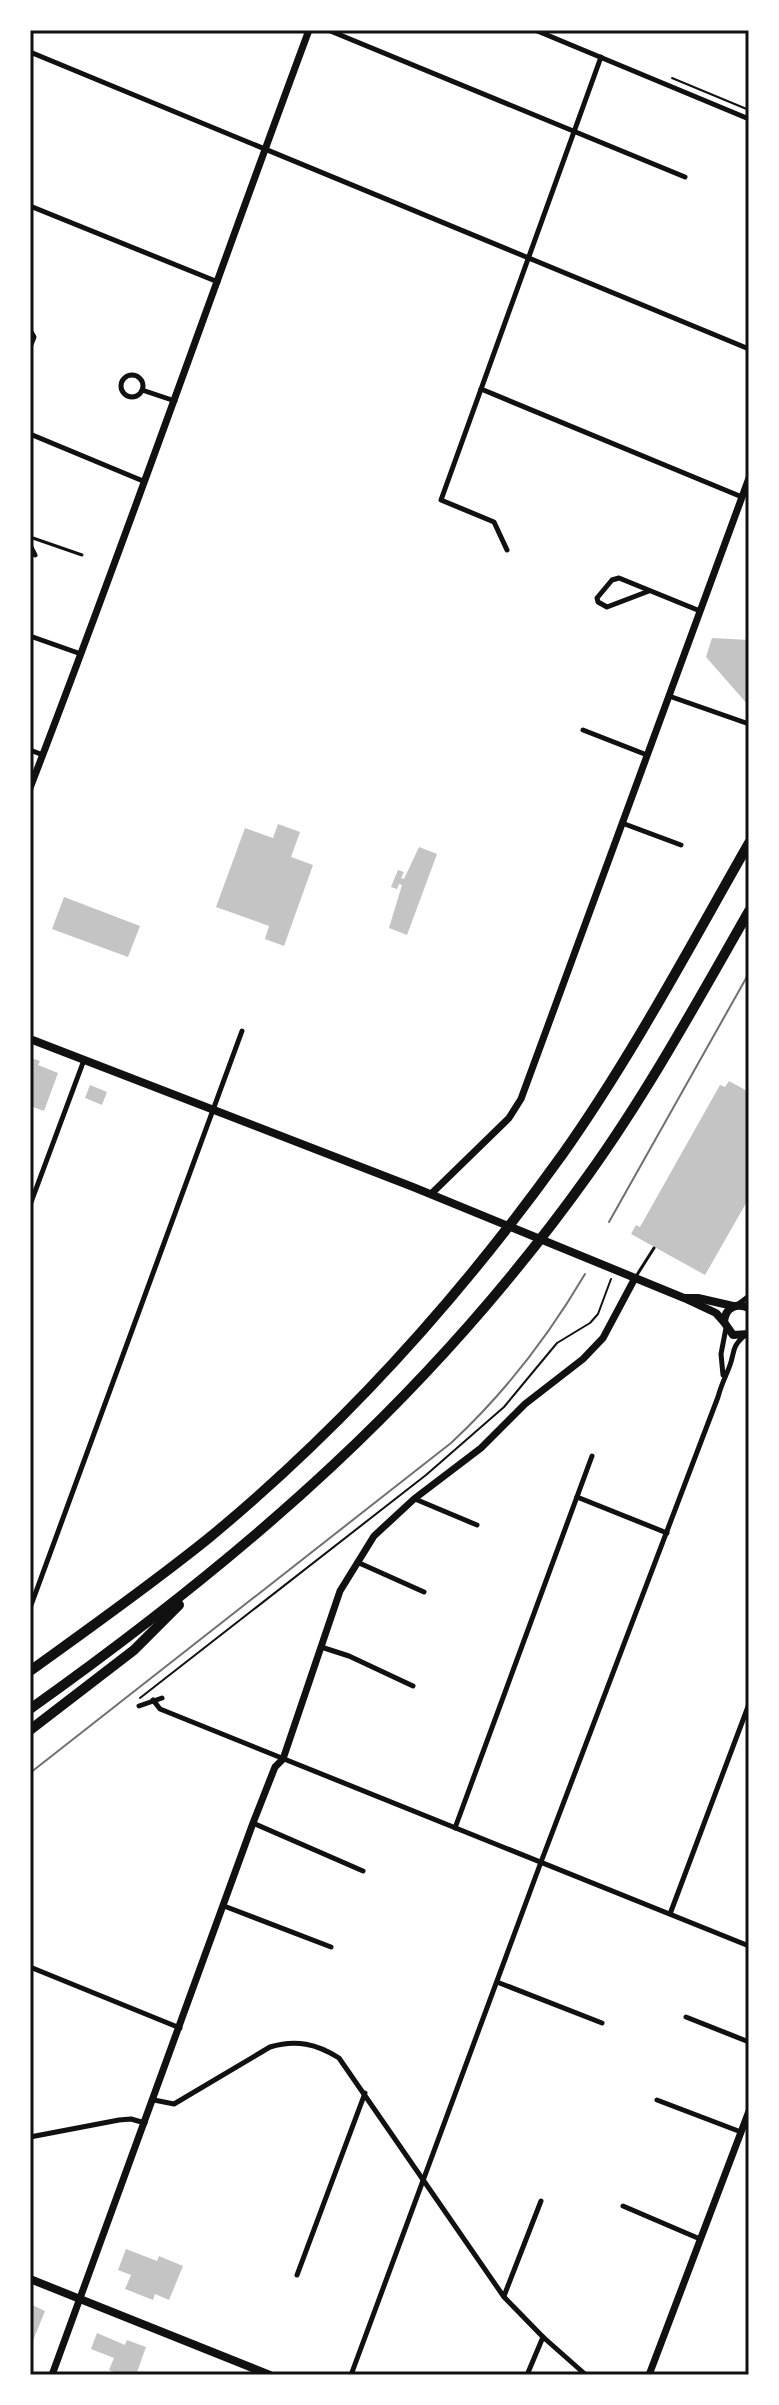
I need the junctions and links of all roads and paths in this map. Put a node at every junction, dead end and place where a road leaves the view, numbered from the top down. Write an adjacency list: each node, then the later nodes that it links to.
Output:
1 (309, 30): 8 (street)
2 (328, 30): 7 (street)
3 (535, 30): 5 (street)
4 (30, 52): 8 (street)
5 (601, 57): 6 (street); 7 (street)
6 (749, 119)
7 (574, 132): 9 (street); 11 (street)
8 (265, 149): 11 (street); 12 (street)
9 (685, 177)
10 (30, 206): 12 (street)
11 (529, 257): 15 (street); 16 (street)
12 (218, 282): 18 (street)
13 (30, 330): 14 (street)
14 (30, 347)
15 (749, 349)
16 (481, 389): 22 (street); 25 (street)
17 (142, 390): 17 (street); 18 (street)
18 (175, 401): 21 (street)
19 (30, 434): 21 (street)
20 (749, 478): 22 (street)
21 (143, 481): 31 (street)
22 (742, 497): 29 (street)
23 (30, 537): 27 (lane)
24 (30, 545): 26 (street)
25 (507, 550)
26 (35, 555)
27 (82, 555)
28 (649, 591): 28 (street); 29 (street)
29 (700, 611): 32 (street)
30 (30, 636): 31 (street)
31 (81, 654): 36 (street)
32 (669, 696): 33 (street); 37 (street)
33 (749, 724)
34 (583, 730): 37 (street)
35 (30, 750): 36 (street)
36 (43, 755): 38 (street)
37 (647, 755): 39 (street)
38 (30, 788)
39 (622, 823): 41 (street); 47 (street)
40 (749, 843): 69 (highway)
41 (681, 845)
42 (749, 911): 65 (highway)
43 (242, 1031): 46 (street)
44 (30, 1039): 45 (main road)
45 (84, 1060): 46 (main road); 48 (street)
46 (213, 1109): 47 (main road); 67 (street)
47 (431, 1194): 50 (main road)
48 (30, 1205)
49 (654, 1248): 50 (lane)
50 (635, 1278): 53 (main road); 61 (street)
51 (611, 1279): 73 (path)
52 (749, 1296): 54 (street)
53 (684, 1298): 54 (main road); 56 (main road)
54 (735, 1306): 55 (main road); 56 (main road)
55 (749, 1308)
56 (725, 1325): 57 (main road); 58 (street)
57 (746, 1335): 58 (street)
58 (724, 1376): 63 (street)
59 (592, 1456): 60 (street)
60 (577, 1497): 63 (street); 79 (street)
61 (414, 1499): 62 (street); 64 (street)
62 (477, 1525)
63 (667, 1533): 80 (street)
64 (356, 1561): 66 (street); 68 (street)
65 (205, 1578): 75 (highway); 76 (highway)
66 (424, 1592)
67 (30, 1608)
68 (320, 1646): 70 (street); 77 (street)
69 (30, 1671)
70 (413, 1686)
71 (162, 1698): 72 (street)
72 (153, 1700): 73 (street); 77 (street)
73 (138, 1703)
74 (749, 1704): 83 (street)
75 (30, 1709)
76 (30, 1730)
77 (283, 1759): 78 (street); 79 (street)
78 (253, 1823): 81 (street); 82 (street)
79 (455, 1828): 80 (street)
80 (541, 1862): 83 (street); 87 (street)
81 (363, 1871)
82 (224, 1906): 85 (street); 90 (street)
83 (670, 1914): 84 (street)
84 (749, 1946)
85 (331, 1947)
86 (30, 1967): 90 (street)
87 (497, 1982): 89 (street); 99 (street)
88 (686, 2017): 91 (street)
89 (602, 2023)
90 (180, 2028): 93 (street)
91 (749, 2042)
92 (365, 2093): 93 (street); 99 (street); 103 (street)
93 (154, 2100): 96 (street)
94 (657, 2100): 97 (street)
95 (749, 2111): 97 (street)
96 (145, 2123): 98 (street); 106 (street)
97 (741, 2132): 102 (street)
98 (30, 2137)
99 (424, 2182): 105 (street); 110 (street)
100 (541, 2201): 105 (street)
101 (623, 2206): 102 (street)
102 (700, 2239): 113 (street)
103 (297, 2275)
104 (30, 2279): 106 (main road)
105 (504, 2297): 107 (street)
106 (80, 2299): 108 (street); 109 (main road)
107 (543, 2337): 111 (street); 112 (street)
108 (52, 2375)
109 (270, 2375)
110 (351, 2375)
111 (527, 2375)
112 (586, 2375)
113 (649, 2375)

